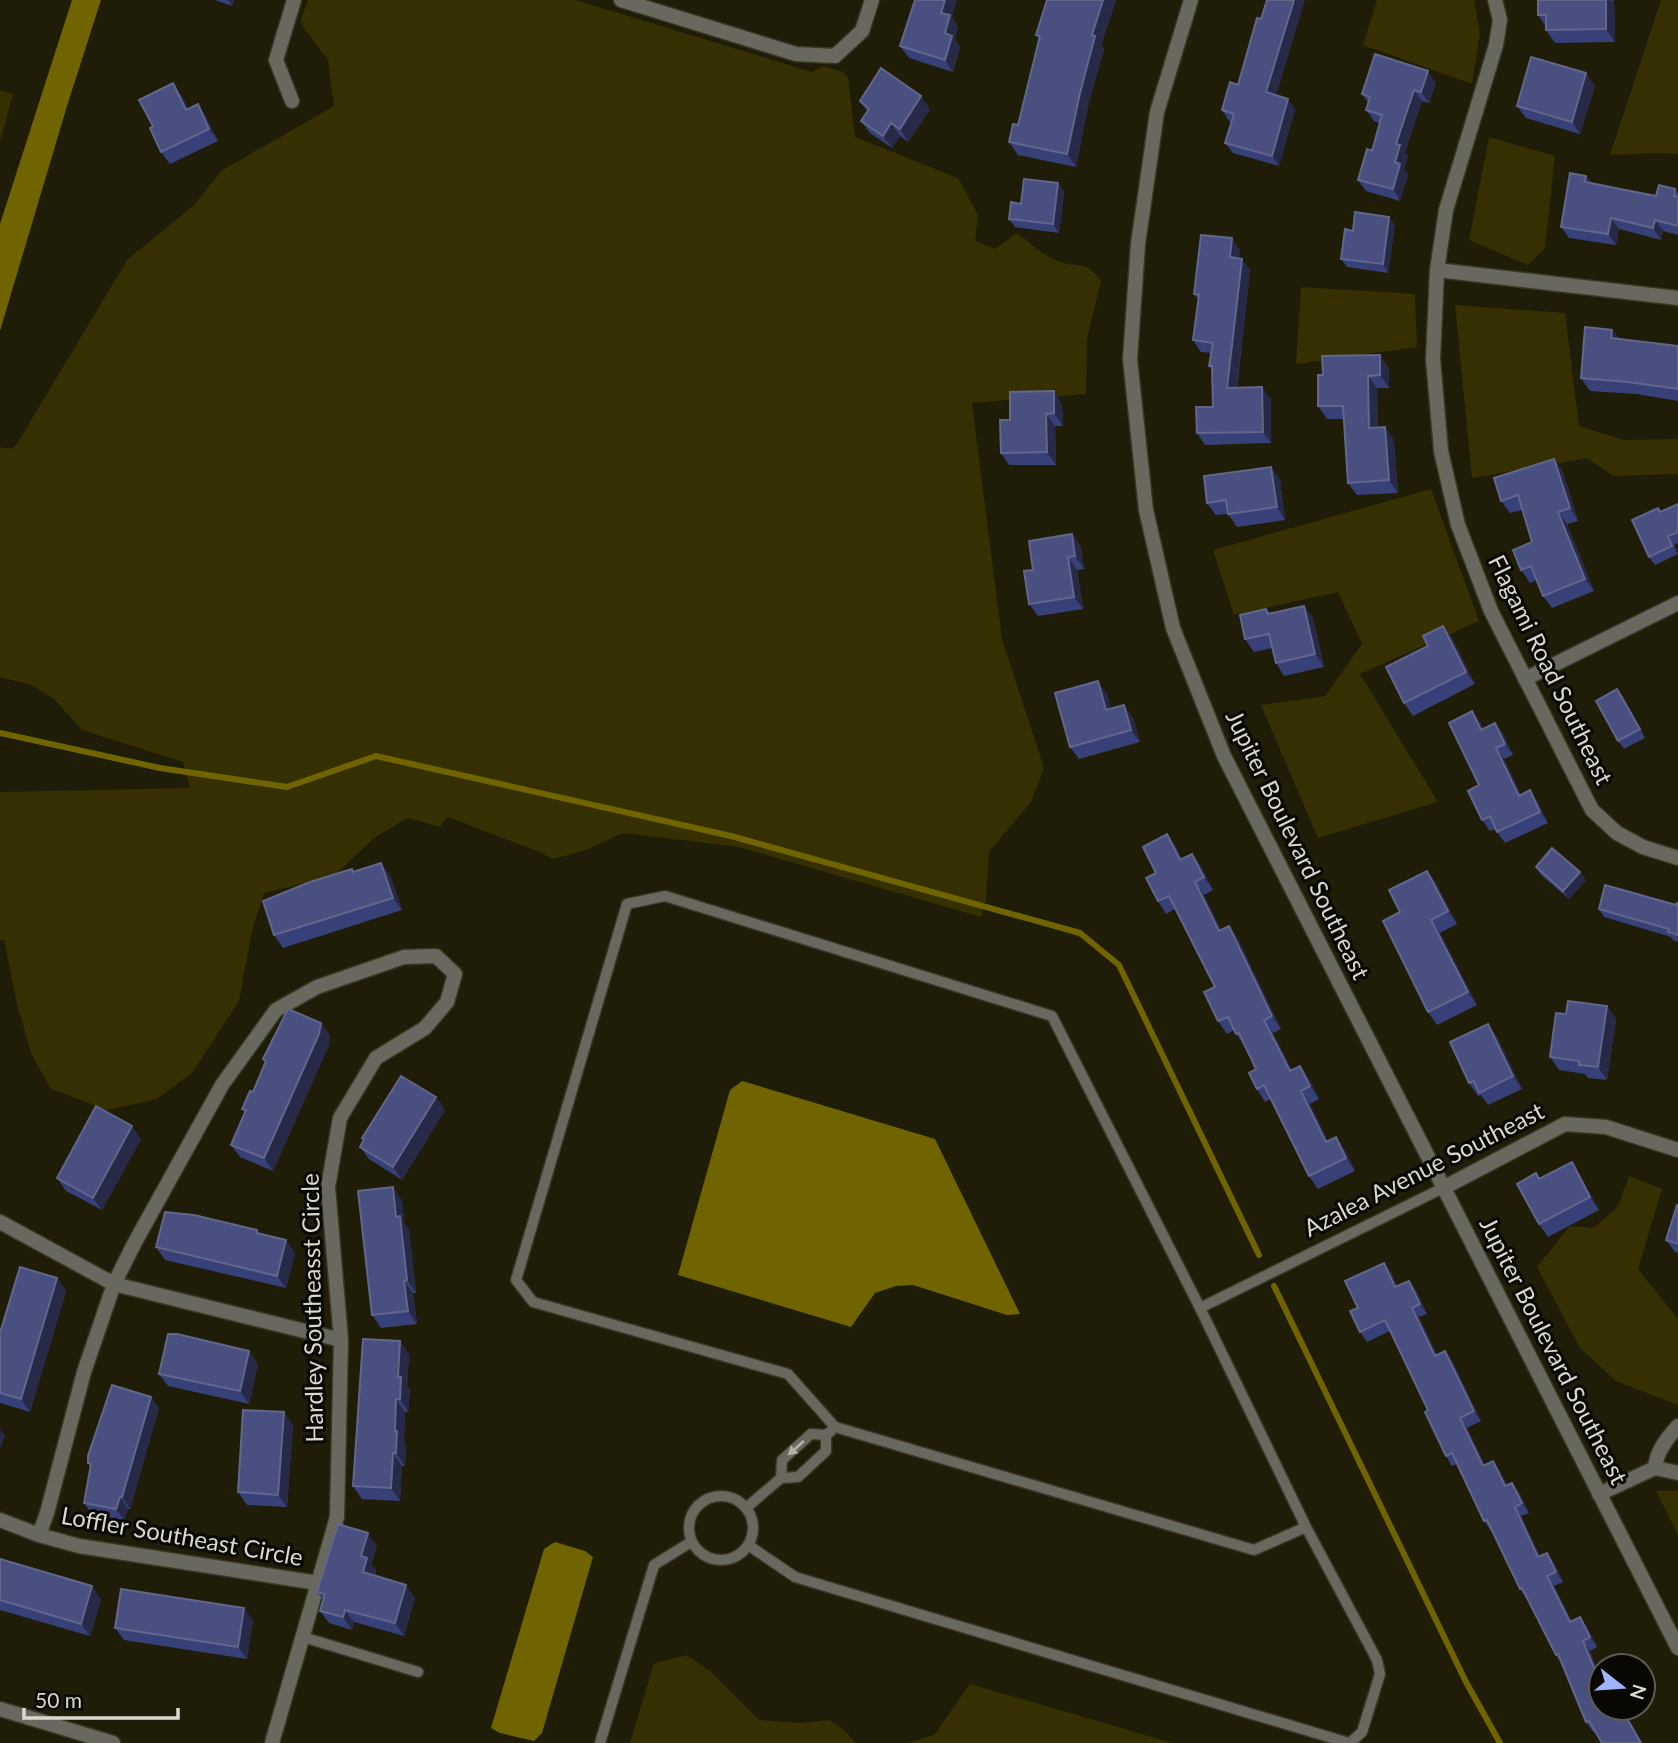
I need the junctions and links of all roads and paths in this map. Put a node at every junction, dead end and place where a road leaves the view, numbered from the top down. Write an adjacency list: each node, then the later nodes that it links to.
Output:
1 (294, 0): 6 (street)
2 (621, 0): 3 (street)
3 (872, 0)
4 (1191, 0): 13 (street, Jupiter Boulevard Southeast)
5 (1495, 0): 7 (street, Flagami Road Southeast)
6 (292, 101)
7 (1437, 270): 8 (street); 10 (street, Flagami Road Southeast)
8 (1678, 298)
9 (1678, 603): 10 (street)
10 (1525, 679): 11 (street, Flagami Road Southeast)
11 (1678, 858)
12 (1678, 1150): 13 (street, Azalea Avenue Southeast)
13 (1445, 1187): 16 (lane, Azalea Avenue Southeast); 23 (street, Jupiter Boulevard Southeast)
14 (0, 1222): 15 (street)
15 (114, 1284): 17 (street); 17 (street, Hardley Southeasst Circle); 27 (street, Hardley Southeasst Circle)
16 (1200, 1308): 19 (lane); 26 (lane)
17 (341, 1340): 30 (street, Hardley Southeasst Circle)
18 (1678, 1426): 20 (street)
19 (830, 1431): 22 (lane); 22 (lane, one-way to 22); 26 (lane)
20 (1655, 1468): 21 (street); 23 (street)
21 (1678, 1473)
22 (781, 1478): 24 (lane)
23 (1599, 1494): 32 (street, Jupiter Boulevard Southeast)
24 (746, 1508): 28 (lane); 29 (lane)
25 (0, 1520): 27 (street, Loffler Southeast Circle)
26 (1306, 1527): 38 (lane)
27 (39, 1535): 30 (street, Loffler Southeast Circle)
28 (691, 1542): 29 (lane); 37 (lane)
29 (748, 1545): 38 (lane)
30 (318, 1583): 31 (street, Hardley Southeasst Circle)
31 (303, 1637): 33 (lane); 36 (street, Hardley Southeasst Circle)
32 (1678, 1648)
33 (418, 1672)
34 (0, 1709): 35 (street)
35 (113, 1743)
36 (272, 1743)
37 (600, 1743)
38 (1349, 1743)

